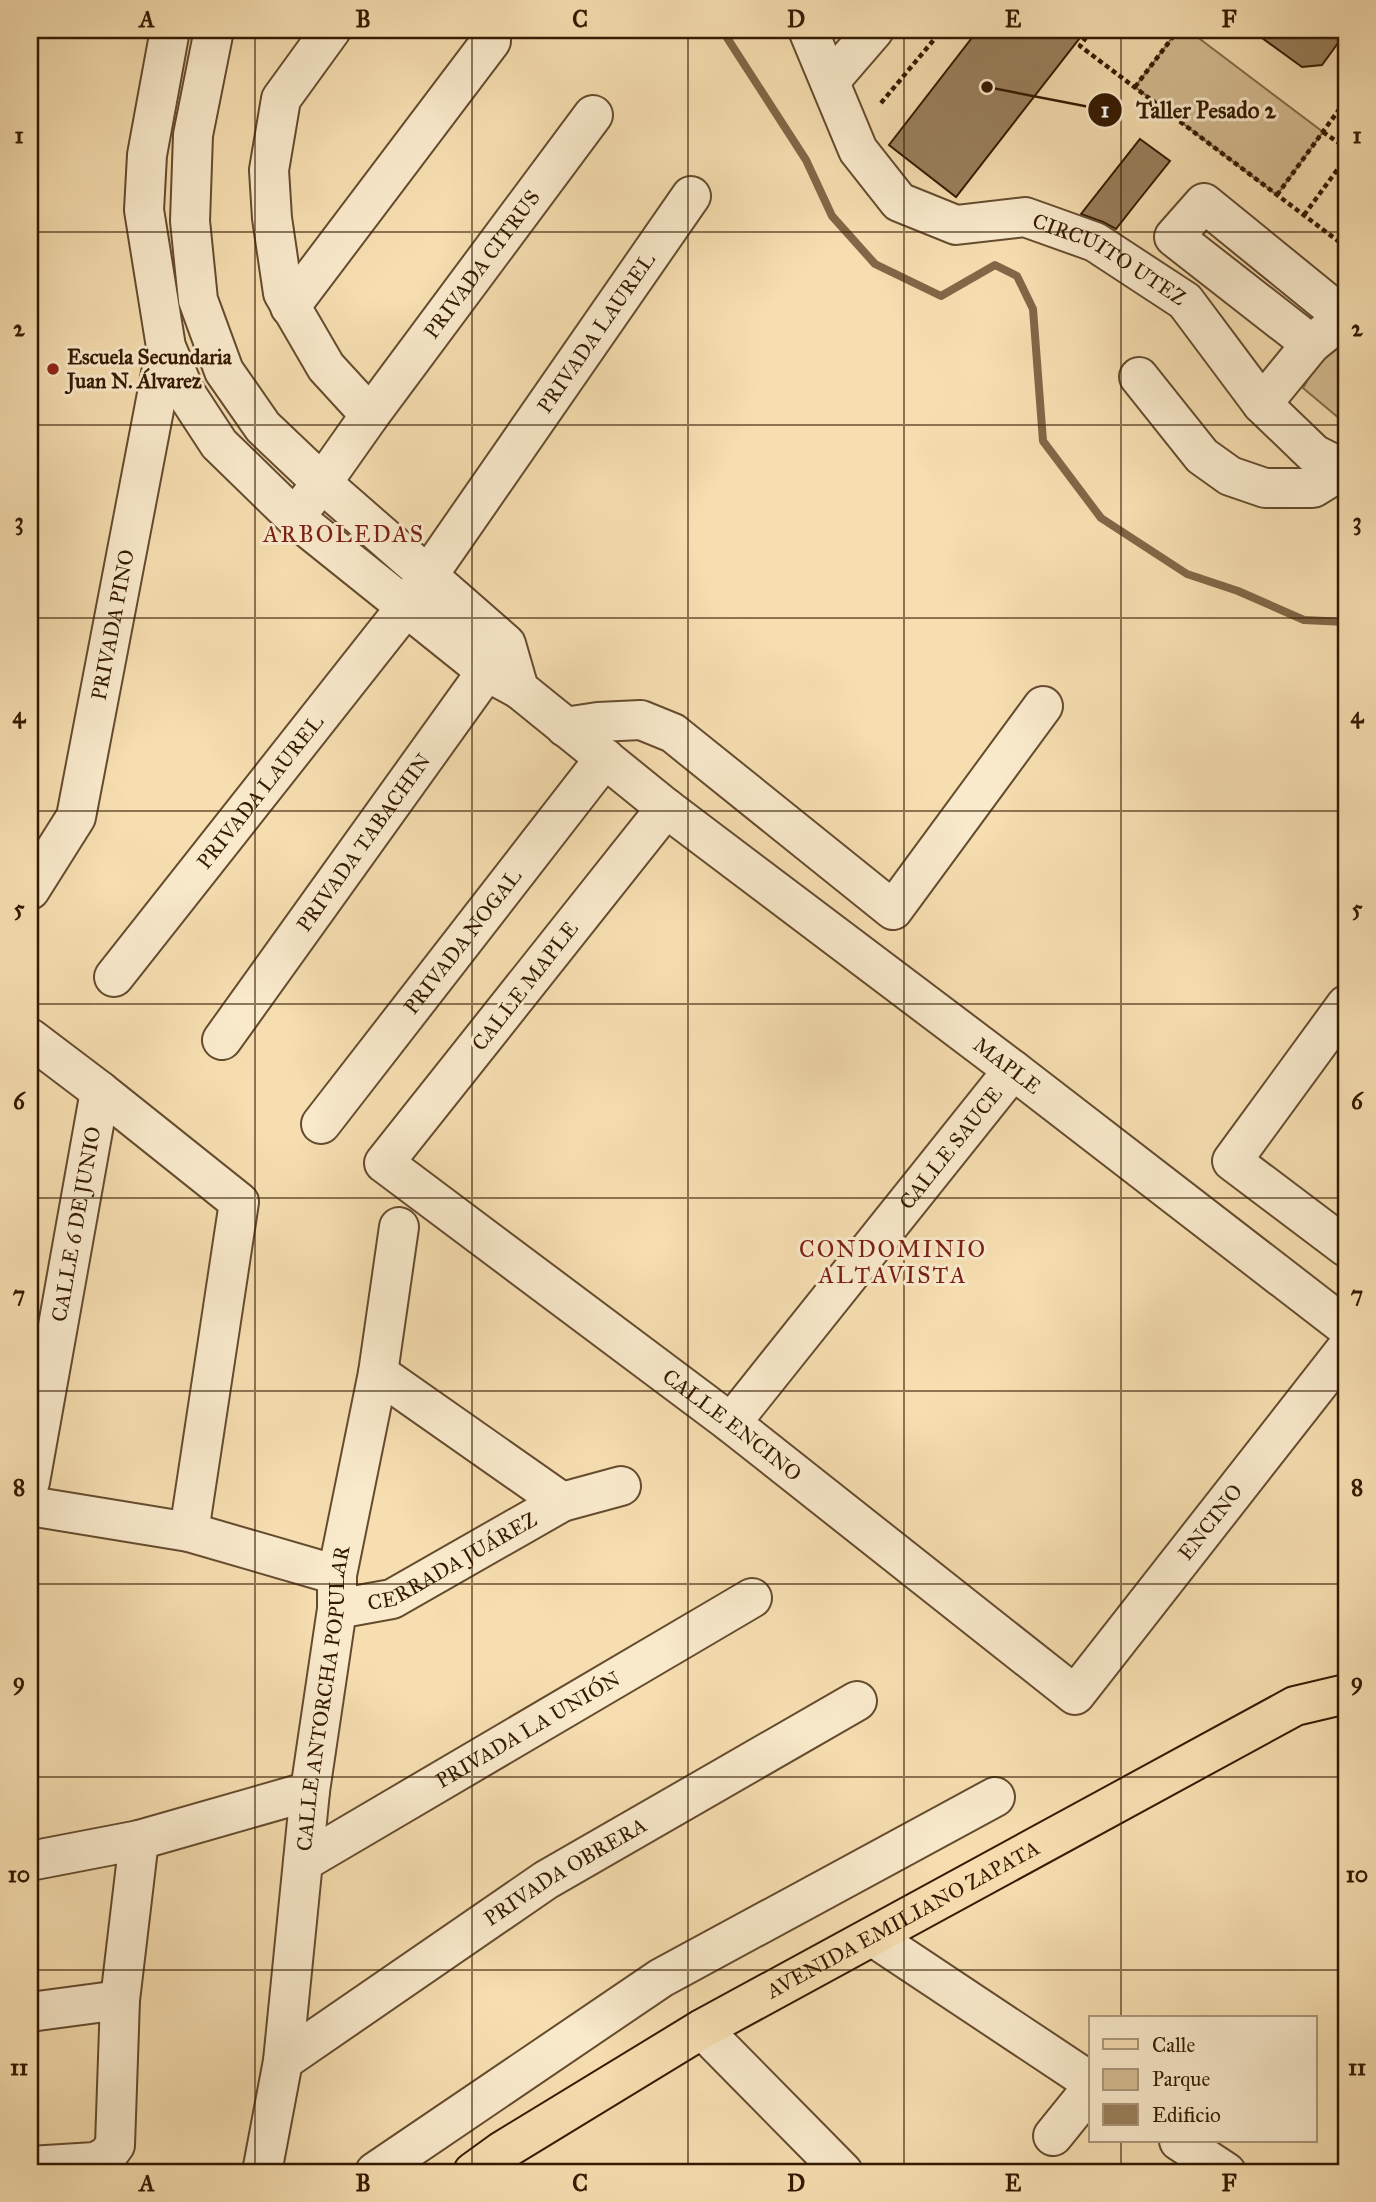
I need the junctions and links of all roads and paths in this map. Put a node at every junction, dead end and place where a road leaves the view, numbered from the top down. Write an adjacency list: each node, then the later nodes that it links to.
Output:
1 (170, 30): 25 (street)
2 (214, 30): 30 (street)
3 (331, 30): 22 (street)
4 (808, 30): 10 (street, CIRCUITO UTEZ)
5 (874, 30): 10 (street)
6 (943, 30): 13 (path)
7 (1091, 30): 11 (path)
8 (1178, 30): 11 (path)
9 (491, 41): 22 (street)
10 (830, 81): 27 (street, CIRCUITO UTEZ)
11 (1135, 88): 18 (path)
12 (1346, 100): 15 (path)
13 (881, 103)
14 (593, 115): 28 (street, PRIVADA CITRUS)
15 (1323, 132): 16 (path); 18 (path)
16 (1346, 148)
17 (1346, 158): 20 (path)
18 (1277, 195): 20 (path)
19 (691, 196): 32 (street, PRIVADA LAUREL)
20 (1304, 215): 21 (path)
21 (1346, 247)
22 (290, 307): 28 (street)
23 (1345, 317): 24 (street); 24 (street)
24 (1311, 344): 27 (street)
25 (166, 347): 31 (street); 39 (street, PRIVADA PINO)
26 (1139, 377): 29 (street)
27 (1262, 404): 29 (street, CIRCUITO UTEZ)
28 (370, 415): 30 (street, PRIVADA CITRUS)
29 (1345, 469)
30 (322, 484): 31 (street, PRIVADA CITRUS); 32 (street)
31 (294, 517): 33 (street)
32 (428, 574): 33 (street, PRIVADA LAUREL); 34 (street)
33 (405, 607): 34 (street); 40 (street, PRIVADA LAUREL)
34 (496, 657): 36 (street, MAPLE); 43 (street, PRIVADA TABACHIN)
35 (1043, 706): 36 (street)
36 (565, 727): 37 (street, MAPLE)
37 (605, 758): 38 (street, MAPLE); 46 (street, PRIVADA NOGAL)
38 (666, 808): 44 (street, MAPLE); 47 (street, CALLE MAPLE)
39 (30, 890)
40 (114, 976)
41 (1346, 1005): 49 (street)
42 (30, 1038): 45 (street)
43 (222, 1040)
44 (1013, 1070): 50 (street, MAPLE); 53 (street, CALLE SAUCE)
45 (100, 1091): 54 (street, CALLE 6 DE JUNIO); 58 (street)
46 (321, 1124)
47 (384, 1163): 53 (street, CALLE ENCINO)
48 (399, 1227): 52 (street, CALLE ANTORCHA POPULAR)
49 (1346, 1247)
50 (1346, 1327)
51 (1346, 1349): 62 (street, ENCINO)
52 (378, 1373): 56 (street, CERRADA JUÁREZ); 59 (street, CALLE ANTORCHA POPULAR)
53 (731, 1423): 62 (street, CALLE ENCINO)
54 (30, 1482)
55 (621, 1486): 56 (street, CERRADA JUÁREZ)
56 (562, 1502): 59 (street, CERRADA JUÁREZ)
57 (30, 1506): 58 (street)
58 (189, 1532): 59 (street)
59 (337, 1592): 64 (street, CALLE ANTORCHA POPULAR)
60 (751, 1598): 68 (street, PRIVADA LA UNIÓN)
61 (1346, 1694): 69 (main road, AVENIDA EMILIANO ZAPATA)
62 (1075, 1695)
63 (857, 1701): 73 (street, PRIVADA OBRERA)
64 (310, 1791): 66 (street); 68 (street, CALLE ANTORCHA POPULAR)
65 (995, 1797): 80 (street)
66 (139, 1840): 67 (street); 70 (street)
67 (30, 1861)
68 (303, 1862): 73 (street, CALLE ANTORCHA POPULAR)
69 (873, 1937): 72 (main road, AVENIDA EMILIANO ZAPATA); 74 (street)
70 (120, 2000): 71 (street); 78 (street)
71 (30, 2012)
72 (702, 2029): 81 (main road, AVENIDA EMILIANO ZAPATA); 82 (street)
73 (283, 2061): 79 (street, CALLE ANTORCHA POPULAR)
74 (1089, 2081)
75 (1089, 2092): 76 (street)
76 (1053, 2136)
77 (1181, 2142): 83 (street)
78 (30, 2166)
79 (262, 2172)
80 (375, 2172)
81 (473, 2172)
82 (843, 2172)
83 (1226, 2172)

